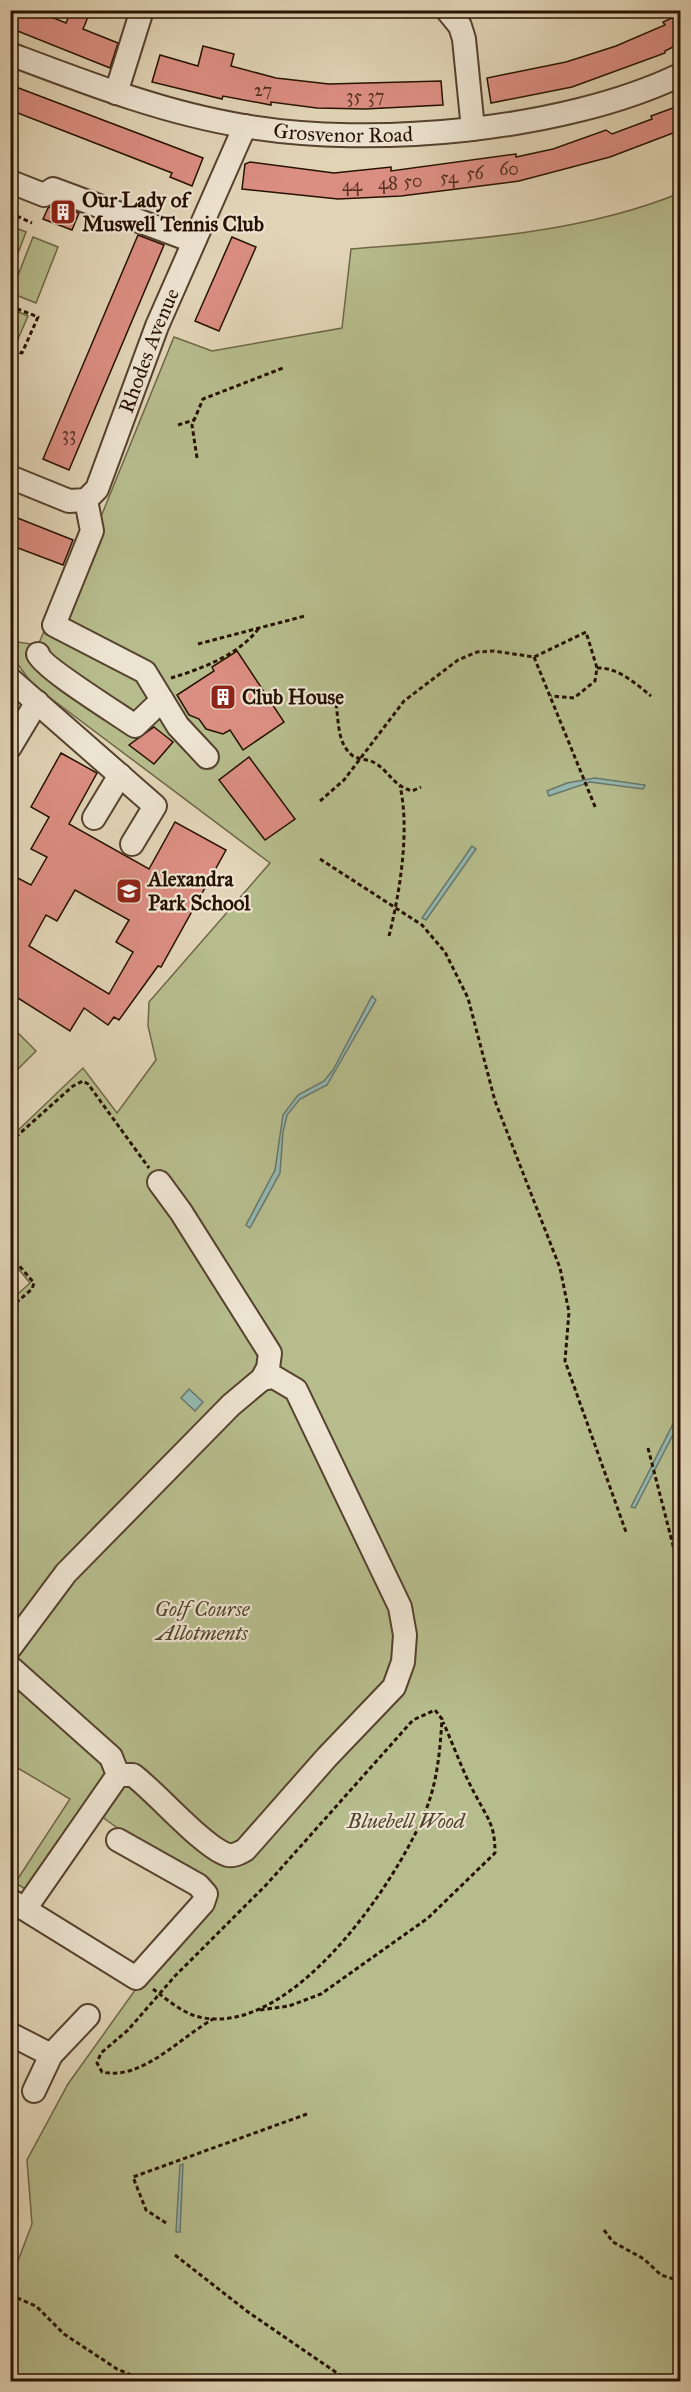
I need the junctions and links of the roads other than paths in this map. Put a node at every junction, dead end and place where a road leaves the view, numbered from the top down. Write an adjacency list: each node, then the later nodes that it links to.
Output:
1 (142, 10): 5 (street)
2 (447, 10): 7 (street)
3 (10, 54): 5 (street, Grosvenor Road)
4 (681, 75): 7 (street, Grosvenor Road)
5 (116, 93): 6 (street, Grosvenor Road)
6 (244, 126): 7 (street, Grosvenor Road); 9 (street, Rhodes Avenue)
7 (473, 129)
8 (11, 182): 9 (street)
9 (193, 241): 11 (street, Rhodes Avenue)
10 (10, 477): 11 (street)
11 (86, 500): 14 (street)
12 (38, 654): 14 (street)
13 (10, 679): 15 (street)
14 (157, 692): 17 (street)
15 (36, 702): 16 (street); 18 (street)
16 (10, 747)
17 (207, 757)
18 (120, 775): 19 (street); 20 (street)
19 (94, 818)
20 (132, 844)
21 (159, 1182): 22 (street)
22 (262, 1379): 23 (street); 25 (street)
23 (10, 1648)
24 (10, 1667): 25 (street)
25 (121, 1769): 27 (street)
26 (118, 1840): 27 (street)
27 (16, 1907)
28 (88, 2016): 30 (street)
29 (10, 2034): 30 (street)
30 (51, 2055): 31 (street)
31 (34, 2091)

